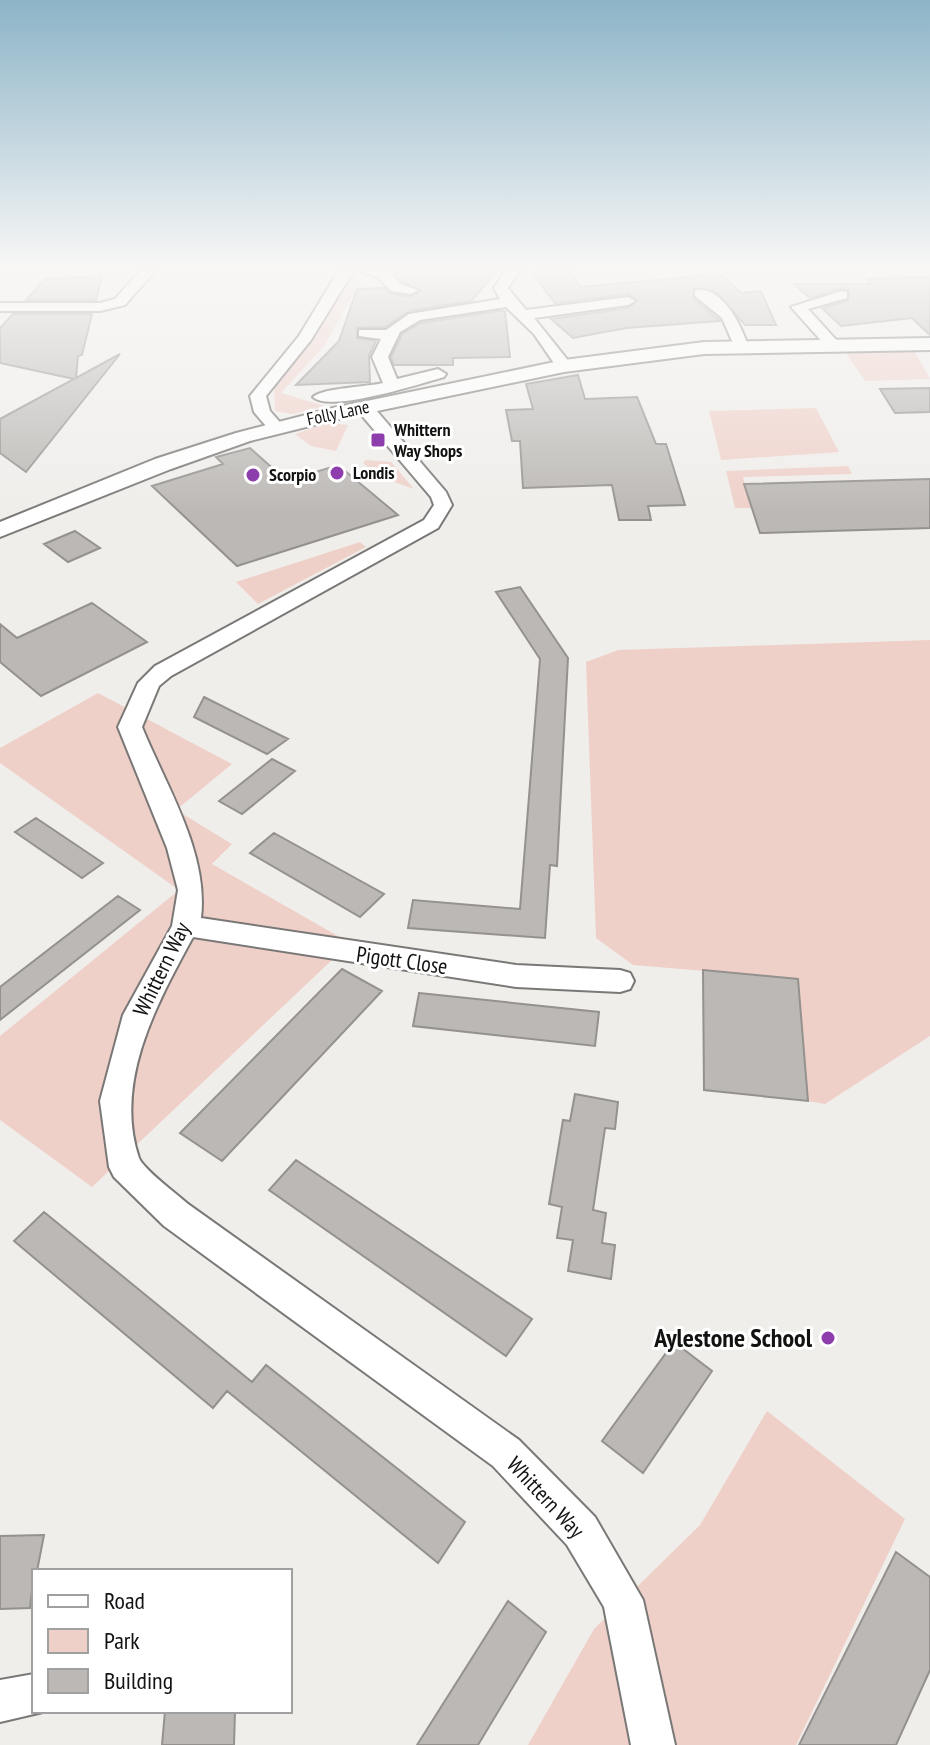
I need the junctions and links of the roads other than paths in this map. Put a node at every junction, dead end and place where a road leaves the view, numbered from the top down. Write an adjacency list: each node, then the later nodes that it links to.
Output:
1 (294, 351): 10 (street)
2 (383, 351): 7 (street)
3 (552, 351): 5 (street)
4 (686, 351): 5 (street, Folly Lane)
5 (564, 366): 9 (street, Folly Lane)
6 (438, 374): 7 (street)
7 (392, 385): 8 (street)
8 (321, 397)
9 (364, 407): 10 (street, Folly Lane); 12 (street, Whittern Way)
10 (277, 428): 11 (street, Folly Lane)
11 (0, 530)
12 (186, 926): 13 (street, Pigott Close); 16 (street, Whittern Way)
13 (620, 981)
14 (32, 1695): 15 (street)
15 (0, 1701)
16 (653, 1745)

